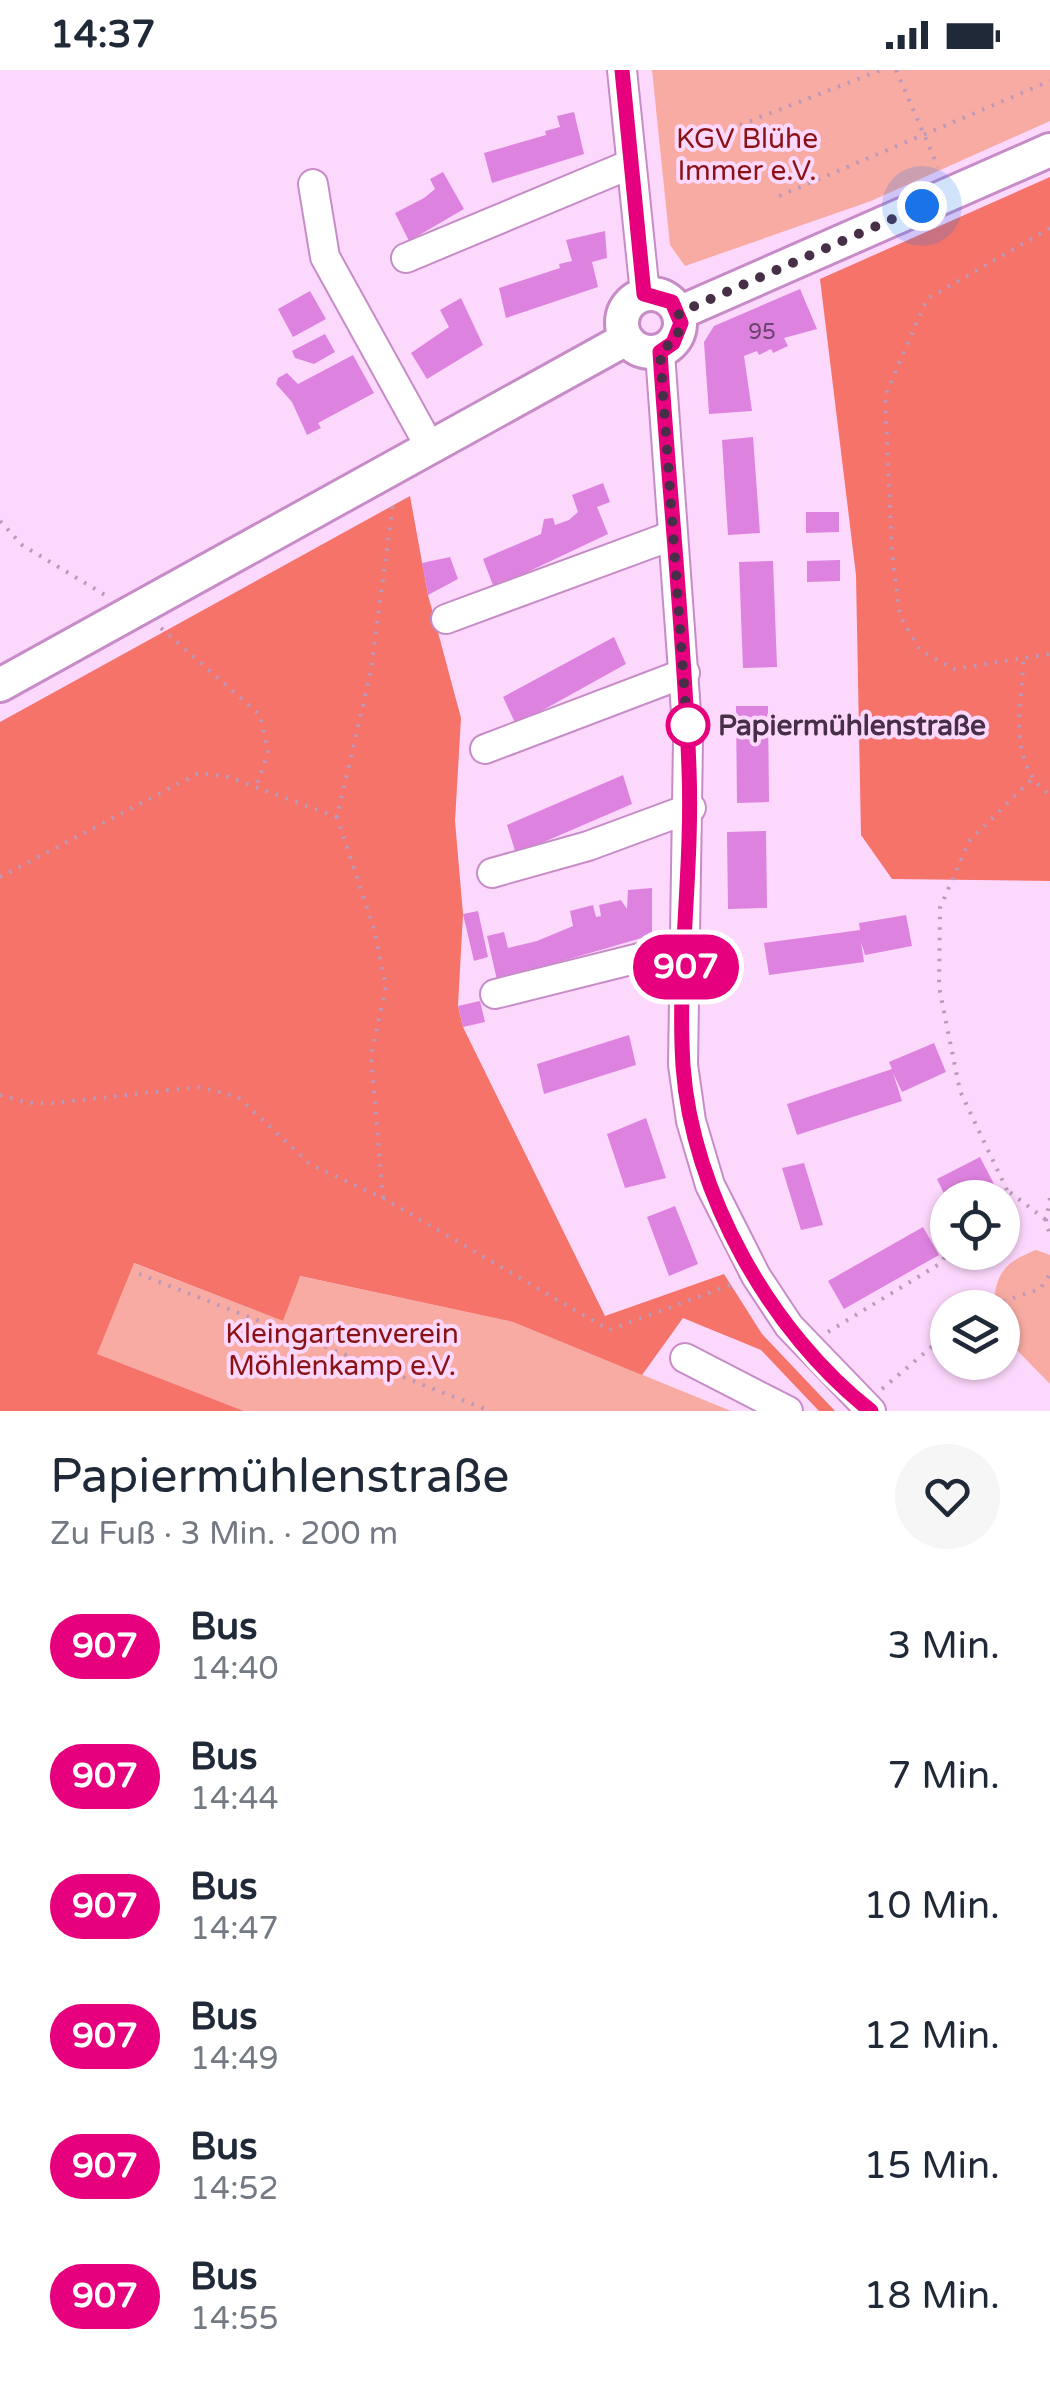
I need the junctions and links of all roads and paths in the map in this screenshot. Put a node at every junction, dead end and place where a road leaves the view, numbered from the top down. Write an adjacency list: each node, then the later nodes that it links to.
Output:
1 (622, 70): 8 (street)
2 (881, 70): 5 (path)
3 (896, 70): 6 (path)
4 (1050, 81): 6 (path)
5 (740, 125)
6 (924, 136): 10 (path); 11 (path)
7 (1050, 150): 10 (main road)
8 (632, 164): 13 (street); 14 (street)
9 (313, 184): 18 (street)
10 (949, 194): 15 (main road)
11 (780, 196)
12 (1050, 228): 26 (path)
13 (406, 258)
14 (644, 294): 15 (main road); 16 (main road)
15 (679, 313): 17 (main road)
16 (626, 339): 17 (main road); 18 (main road)
17 (660, 352): 21 (street)
18 (430, 446): 28 (main road)
19 (393, 496): 34 (path)
20 (0, 521): 22 (path)
21 (672, 536): 23 (street); 27 (street)
22 (114, 600)
23 (446, 618)
24 (159, 627): 31 (path)
25 (1050, 654): 26 (path)
26 (1023, 660): 30 (path)
27 (685, 672): 29 (street); 33 (street)
28 (0, 685)
29 (485, 749)
30 (1031, 780): 32 (path); 40 (path)
31 (255, 790): 34 (path); 36 (path)
32 (1050, 795)
33 (690, 808): 35 (street); 37 (street)
34 (337, 817): 41 (path)
35 (492, 873)
36 (0, 877)
37 (687, 946): 38 (street); 49 (street)
38 (495, 994)
39 (0, 1094): 41 (path)
40 (1002, 1180)
41 (383, 1198): 49 (path)
42 (1050, 1198): 44 (path)
43 (1020, 1200): 44 (path)
44 (1048, 1222): 45 (path)
45 (1050, 1235)
46 (930, 1270): 51 (path)
47 (139, 1274): 55 (path)
48 (1050, 1274): 50 (path)
49 (756, 1276): 51 (street)
50 (1020, 1295)
51 (806, 1345): 54 (street)
52 (930, 1349): 54 (path)
53 (686, 1358): 56 (street)
54 (865, 1409)
55 (490, 1411)
56 (788, 1411)

